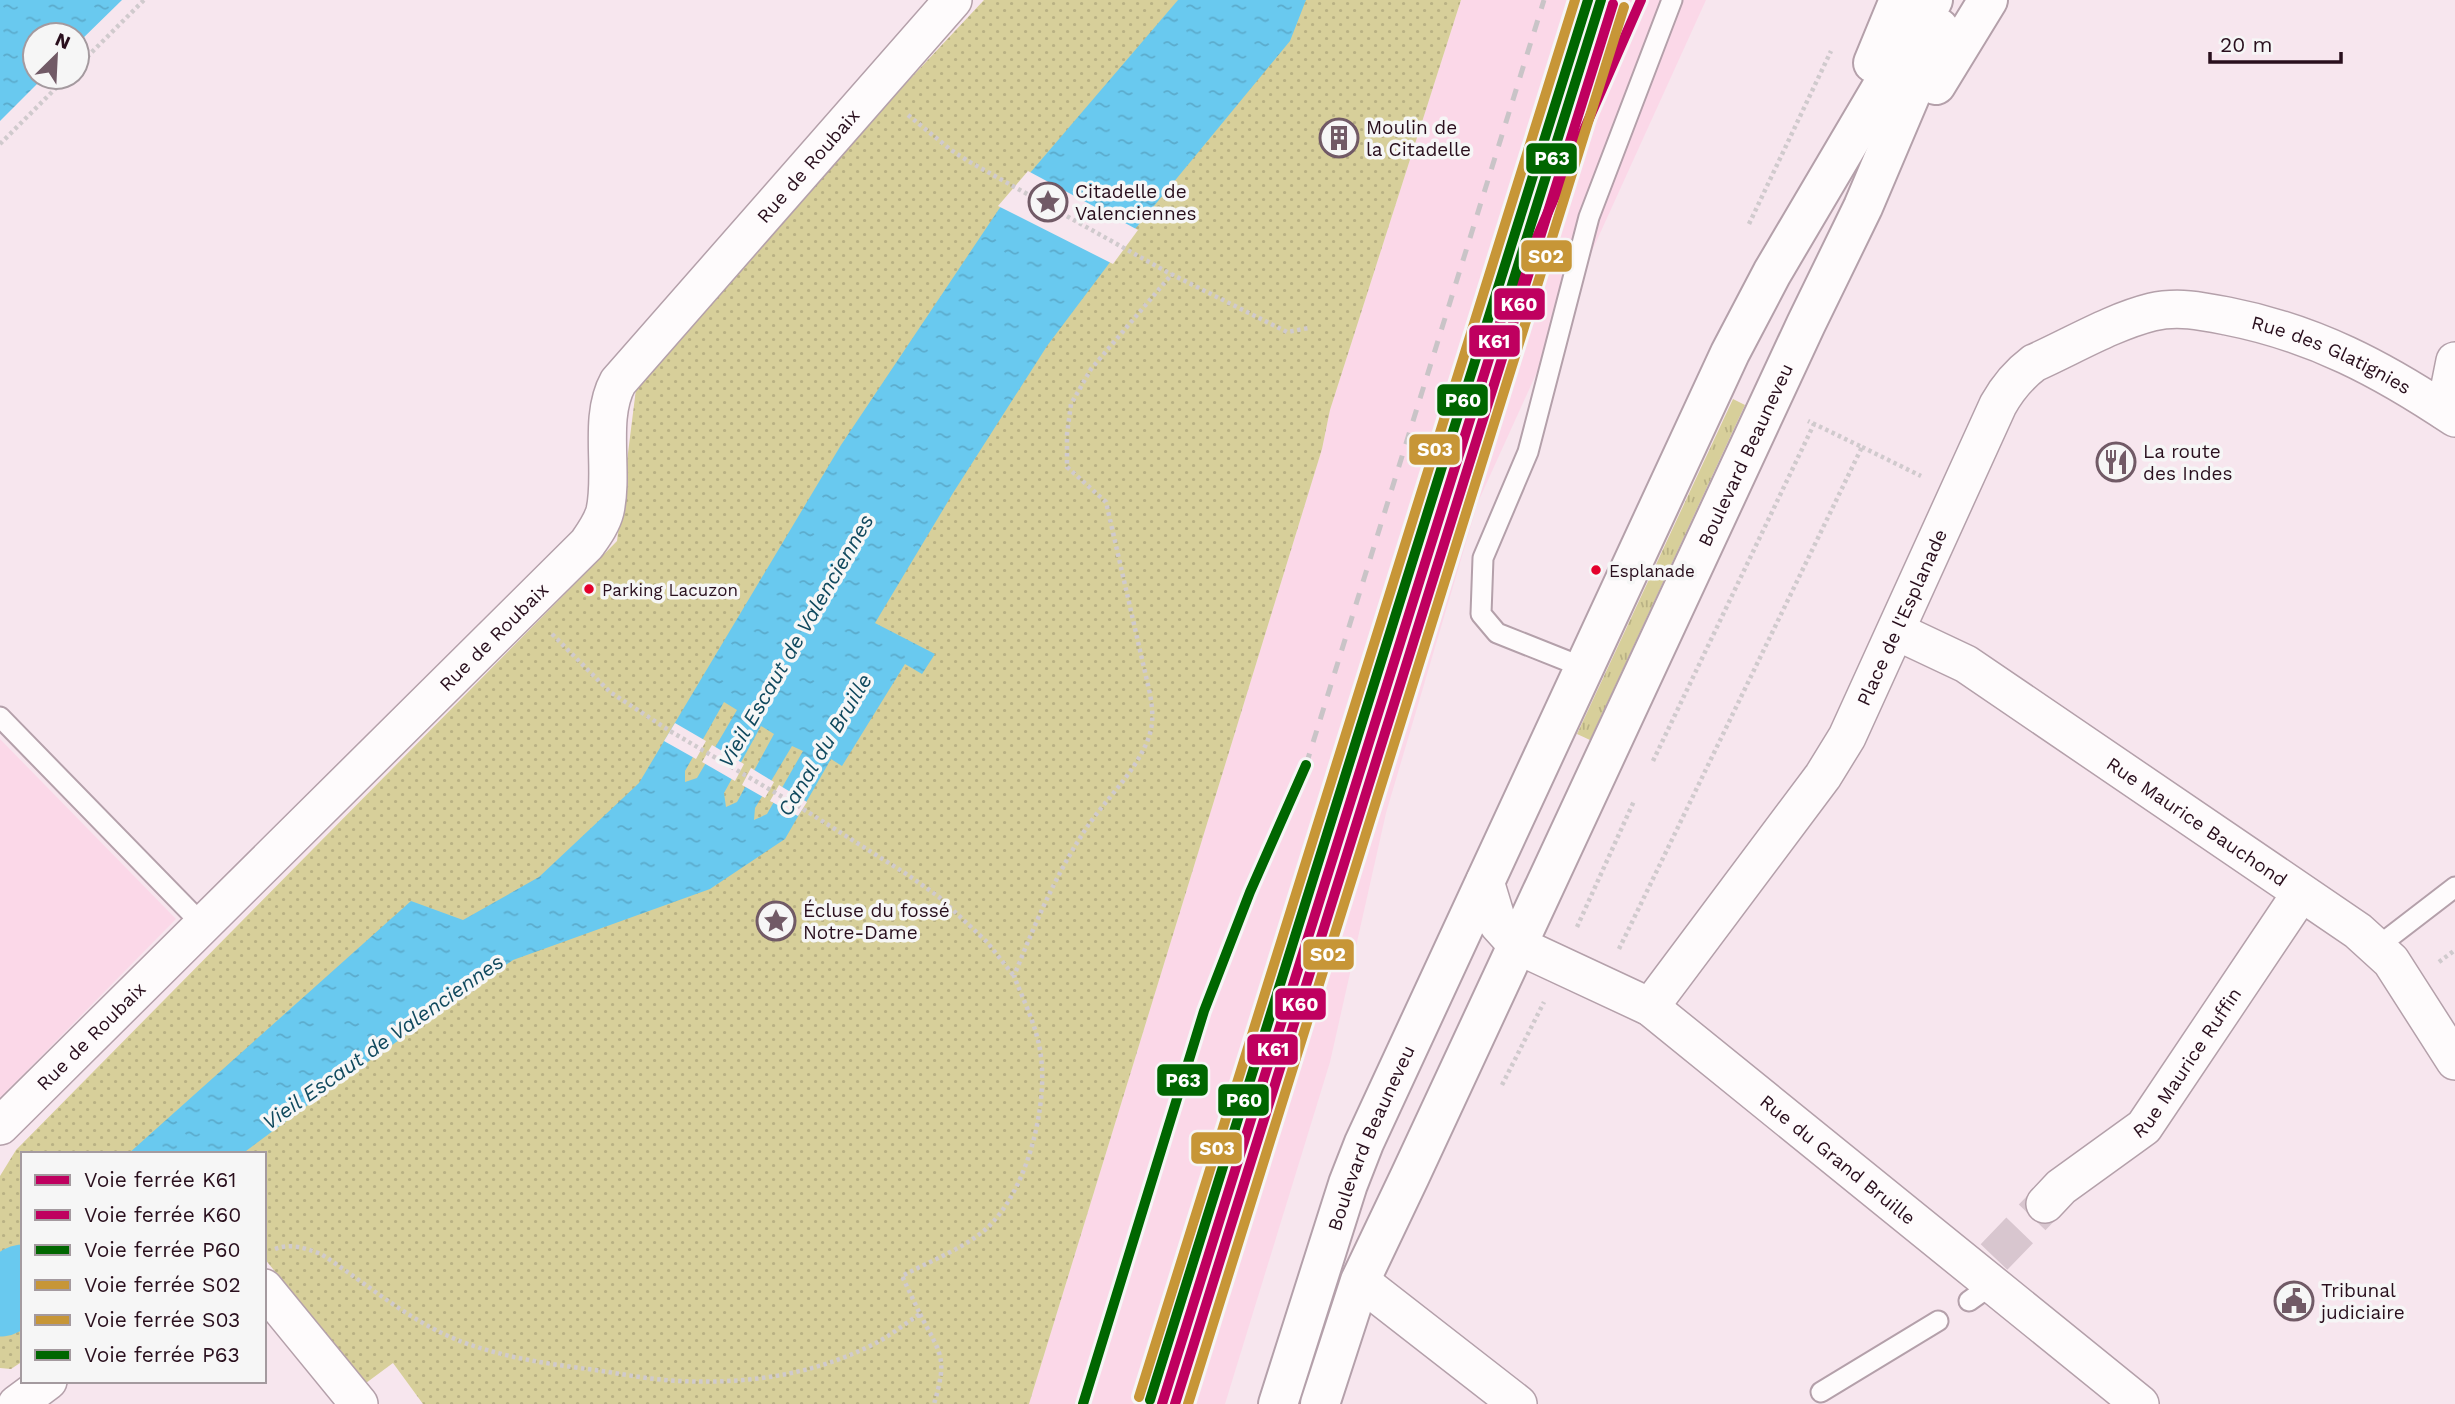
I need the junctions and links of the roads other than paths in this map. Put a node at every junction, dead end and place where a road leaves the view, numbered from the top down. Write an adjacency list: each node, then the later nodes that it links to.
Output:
1 (953, 0): 18 (street, Rue de Roubaix)
2 (1672, 0): 13 (lane)
3 (1899, 0): 7 (main road)
4 (1933, 0): 7 (main road, Boulevard Beauneveu)
5 (1951, 0): 8 (main road, Boulevard Beauneveu)
6 (1989, 0): 8 (main road)
7 (1817, 193): 13 (main road, Boulevard Beauneveu)
8 (1863, 207): 19 (main road, Boulevard Beauneveu)
9 (2199, 311): 11 (street, Rue des Glatignies); 12 (street, Place de l'Esplanade)
10 (2455, 361): 11 (street)
11 (2450, 415)
12 (1896, 631): 17 (street, Rue Maurice Bauchond); 21 (street, Place de l'Esplanade)
13 (1585, 668): 15 (main road, Boulevard Beauneveu)
14 (0, 717): 18 (lane)
15 (1485, 881): 19 (street); 32 (main road, Boulevard Beauneveu)
16 (2455, 887): 20 (lane)
17 (2301, 893): 20 (street, Rue Maurice Bauchond); 24 (street, Rue Maurice Ruffin)
18 (203, 925): 23 (street, Rue de Roubaix)
19 (1517, 945): 21 (street, Rue du Grand Bruille); 25 (main road, Boulevard Beauneveu)
20 (2377, 947): 22 (street, Rue Maurice Bauchond)
21 (1650, 1007): 35 (street, Rue du Grand Bruille)
22 (2449, 1038)
23 (0, 1126)
24 (2045, 1204)
25 (1360, 1281): 33 (main road, Boulevard Beauneveu); 34 (street)
26 (266, 1290): 31 (street)
27 (1938, 1321): 29 (lane)
28 (45, 1383): 30 (street)
29 (1821, 1392)
30 (17, 1404)
31 (359, 1404)
32 (1278, 1404)
33 (1320, 1404)
34 (1518, 1404)
35 (2140, 1404)

